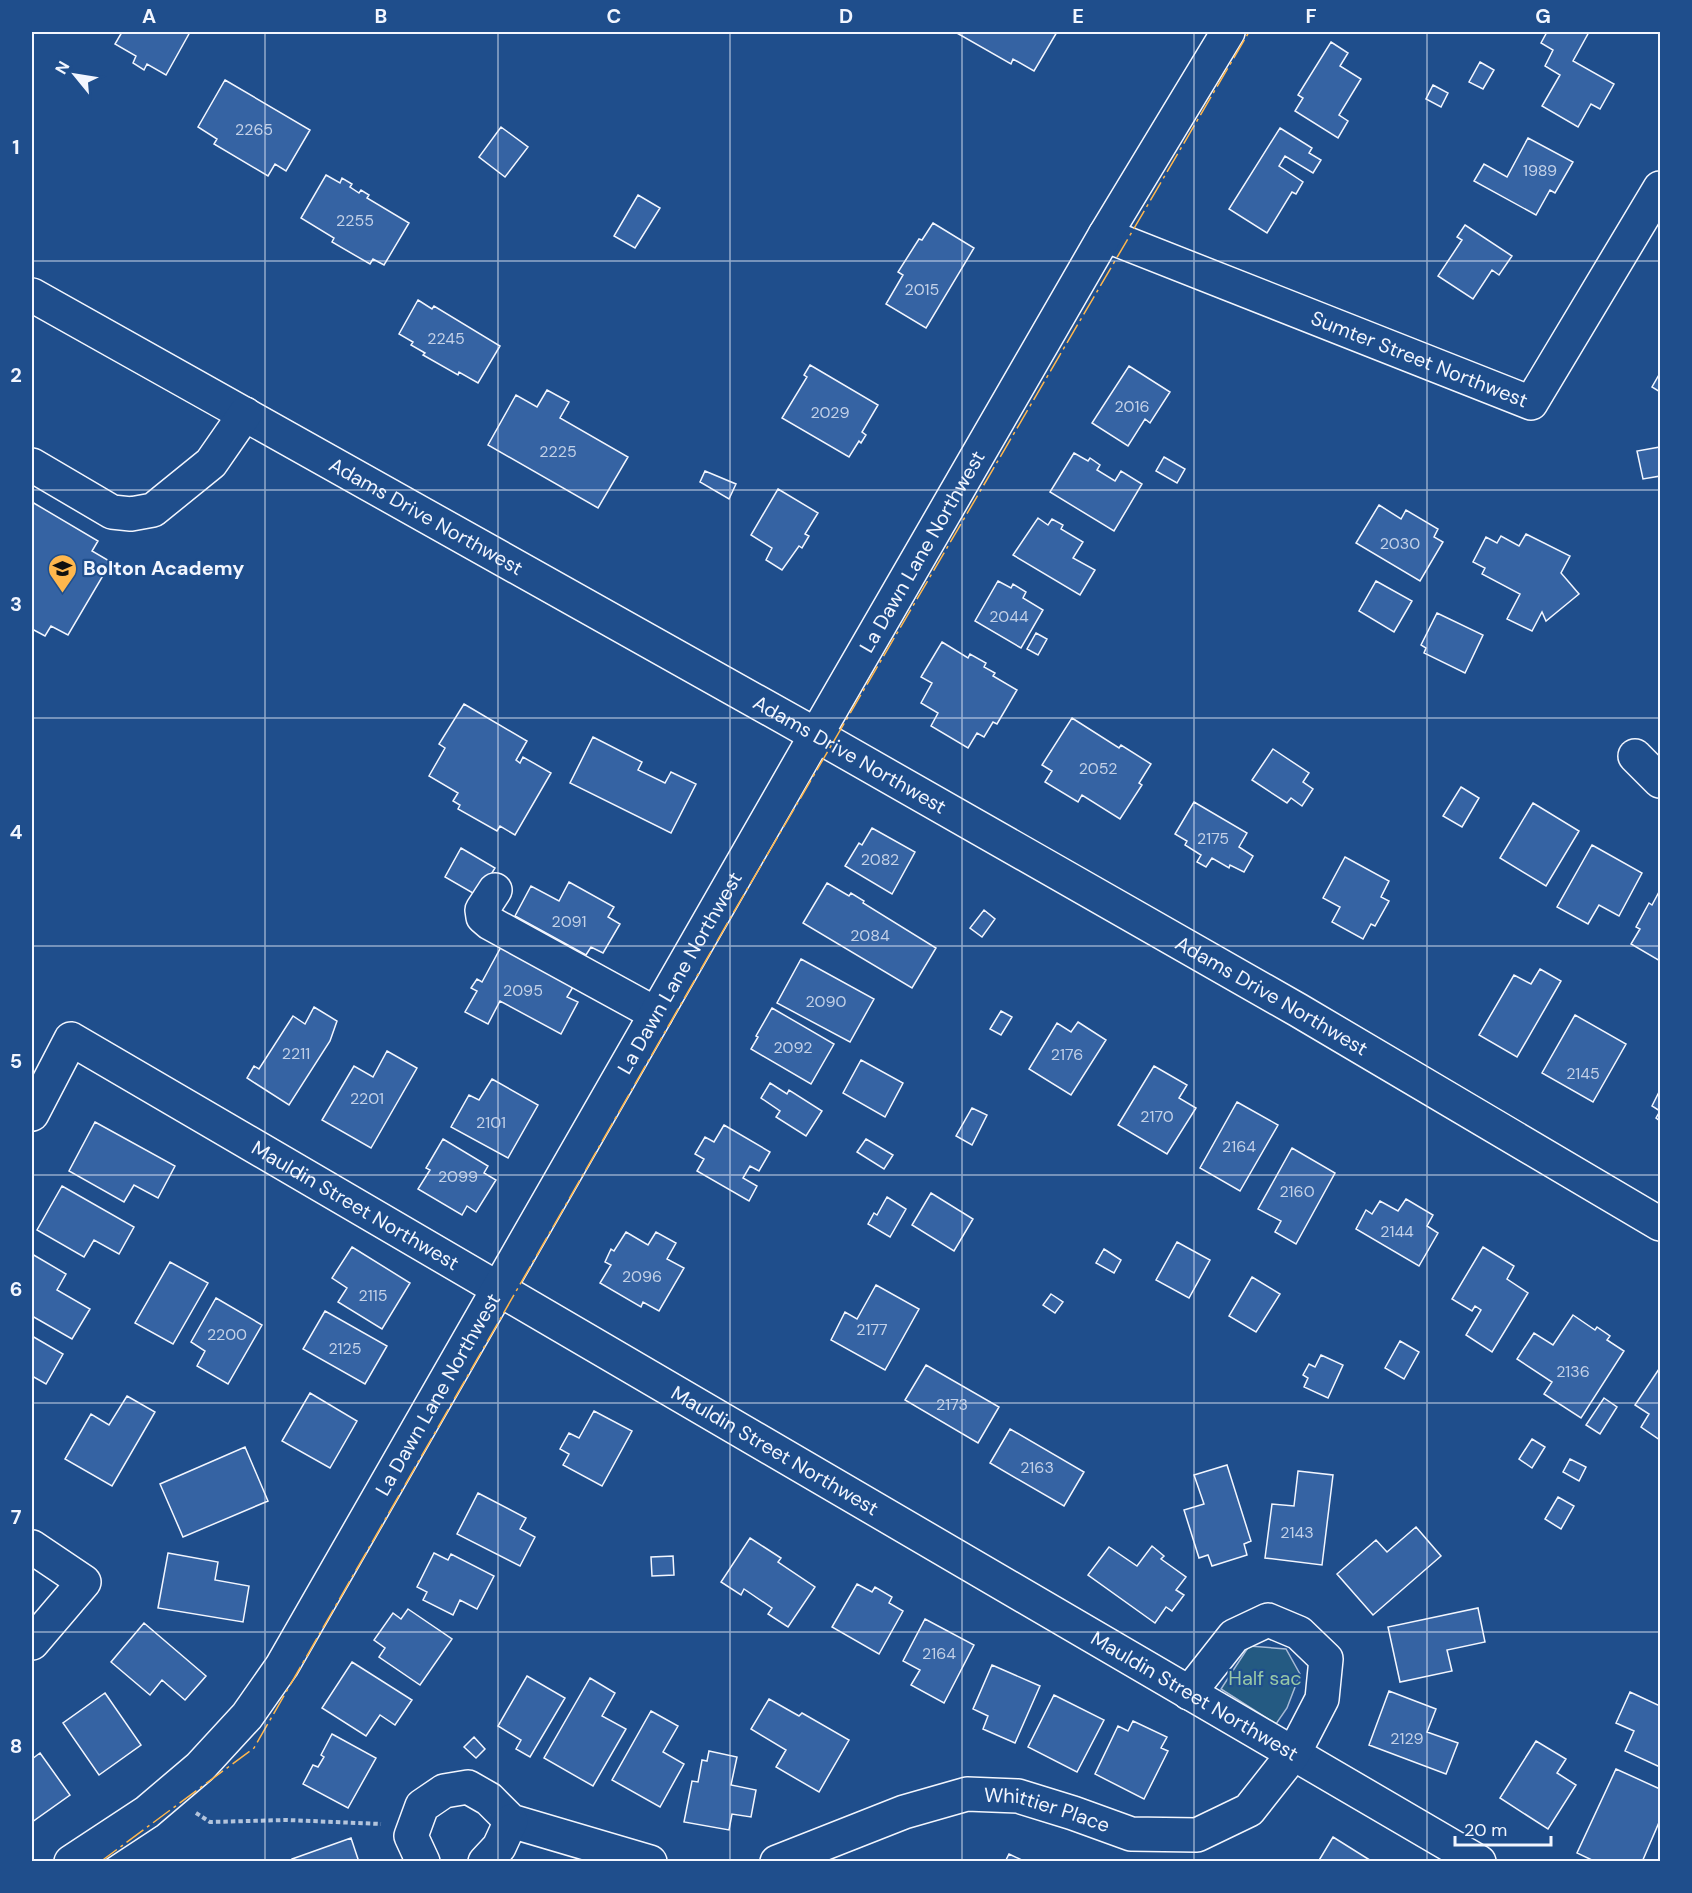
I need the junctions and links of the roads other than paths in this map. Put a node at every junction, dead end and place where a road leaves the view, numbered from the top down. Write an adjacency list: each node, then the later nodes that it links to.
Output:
1 (1228, 32): 3 (street, La Dawn Lane Northwest)
2 (1660, 188): 3 (street, Sumter Street Northwest)
3 (1105, 235): 7 (street, La Dawn Lane Northwest)
4 (32, 295): 5 (street, Adams Drive Northwest)
5 (245, 414): 6 (street); 7 (street, Adams Drive Northwest)
6 (32, 465)
7 (816, 735): 11 (street, La Dawn Lane Northwest); 13 (street, Adams Drive Northwest)
8 (1635, 756): 9 (street)
9 (1660, 781)
10 (495, 890): 11 (street)
11 (656, 1014): 14 (street, La Dawn Lane Northwest)
12 (32, 1114): 14 (street, Mauldin Street Northwest)
13 (1660, 1224)
14 (498, 1289): 17 (street, Mauldin Street Northwest); 20 (street, La Dawn Lane Northwest)
15 (32, 1547): 16 (street)
16 (32, 1642)
17 (1189, 1693): 18 (street, Mauldin Street Northwest); 18 (street, Whittier Place)
18 (1294, 1754): 24 (street, Whittier Place); 25 (street, Mauldin Street Northwest)
19 (511, 1821): 21 (street); 22 (street); 23 (street)
20 (72, 1862)
21 (423, 1862)
22 (485, 1862)
23 (650, 1862)
24 (777, 1862)
25 (1479, 1862)

